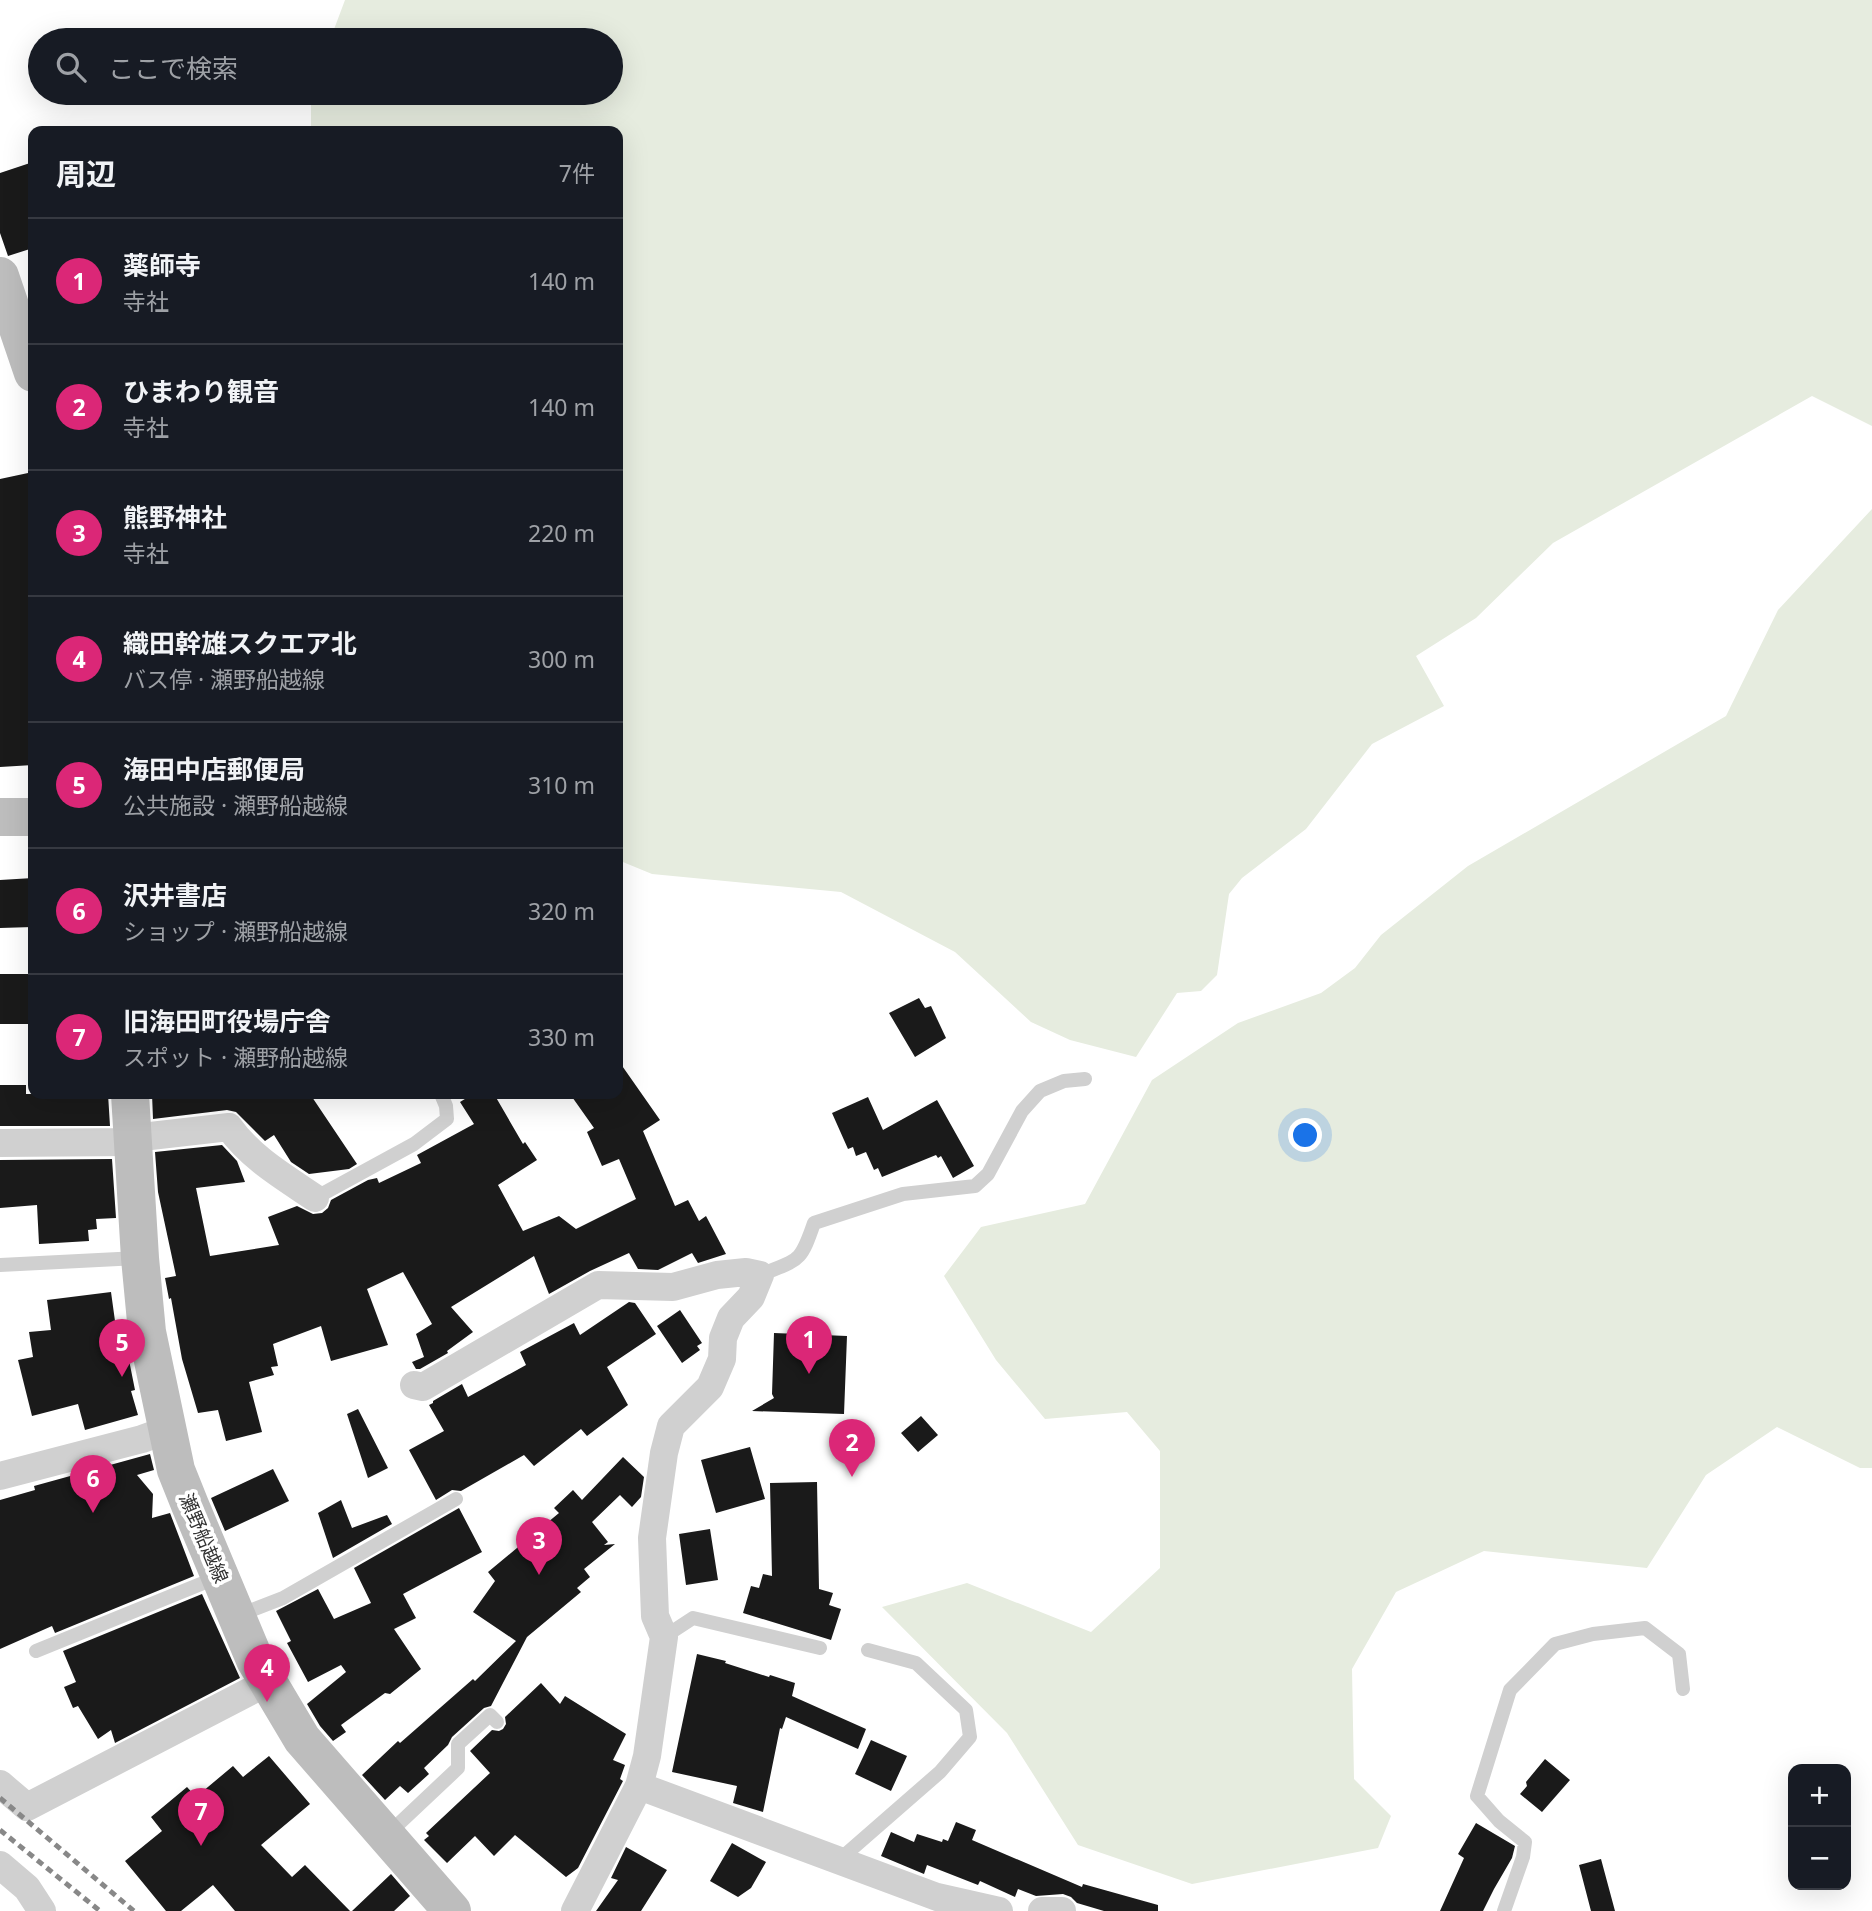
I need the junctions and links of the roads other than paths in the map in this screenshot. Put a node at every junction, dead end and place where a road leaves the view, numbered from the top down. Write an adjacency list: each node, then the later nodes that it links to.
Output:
1 (0, 275): 2 (main road)
2 (28, 358)
3 (0, 817): 4 (main road)
4 (28, 817)
5 (1085, 1079): 13 (lane)
6 (130, 1099): 8 (main road, 瀬野船越線)
7 (443, 1099): 10 (lane)
8 (133, 1140): 9 (street); 10 (street); 11 (main road, 瀬野船越線)
9 (0, 1143)
10 (315, 1198)
11 (139, 1258): 12 (lane); 15 (main road, 瀬野船越線)
12 (0, 1265)
13 (760, 1275): 14 (street); 20 (street)
14 (414, 1385)
15 (167, 1430): 16 (street); 18 (main road, 瀬野船越線)
16 (0, 1476)
17 (456, 1499): 19 (lane)
18 (220, 1577): 19 (main road, 瀬野船越線); 23 (lane)
19 (236, 1616): 24 (main road, 瀬野船越線)
20 (664, 1637): 21 (lane); 28 (street)
21 (820, 1648)
22 (868, 1650): 30 (lane)
23 (36, 1651)
24 (268, 1682): 27 (street); 29 (main road, 瀬野船越線)
25 (1683, 1689): 38 (lane)
26 (497, 1722): 29 (lane)
27 (0, 1784)
28 (639, 1786): 30 (street); 34 (street)
29 (385, 1836): 33 (main road, 瀬野船越線)
30 (838, 1861): 35 (street)
31 (0, 1865): 32 (street)
32 (42, 1911)
33 (452, 1911)
34 (575, 1911)
35 (999, 1911)
36 (1042, 1911): 37 (street)
37 (1062, 1911)
38 (1504, 1911)

